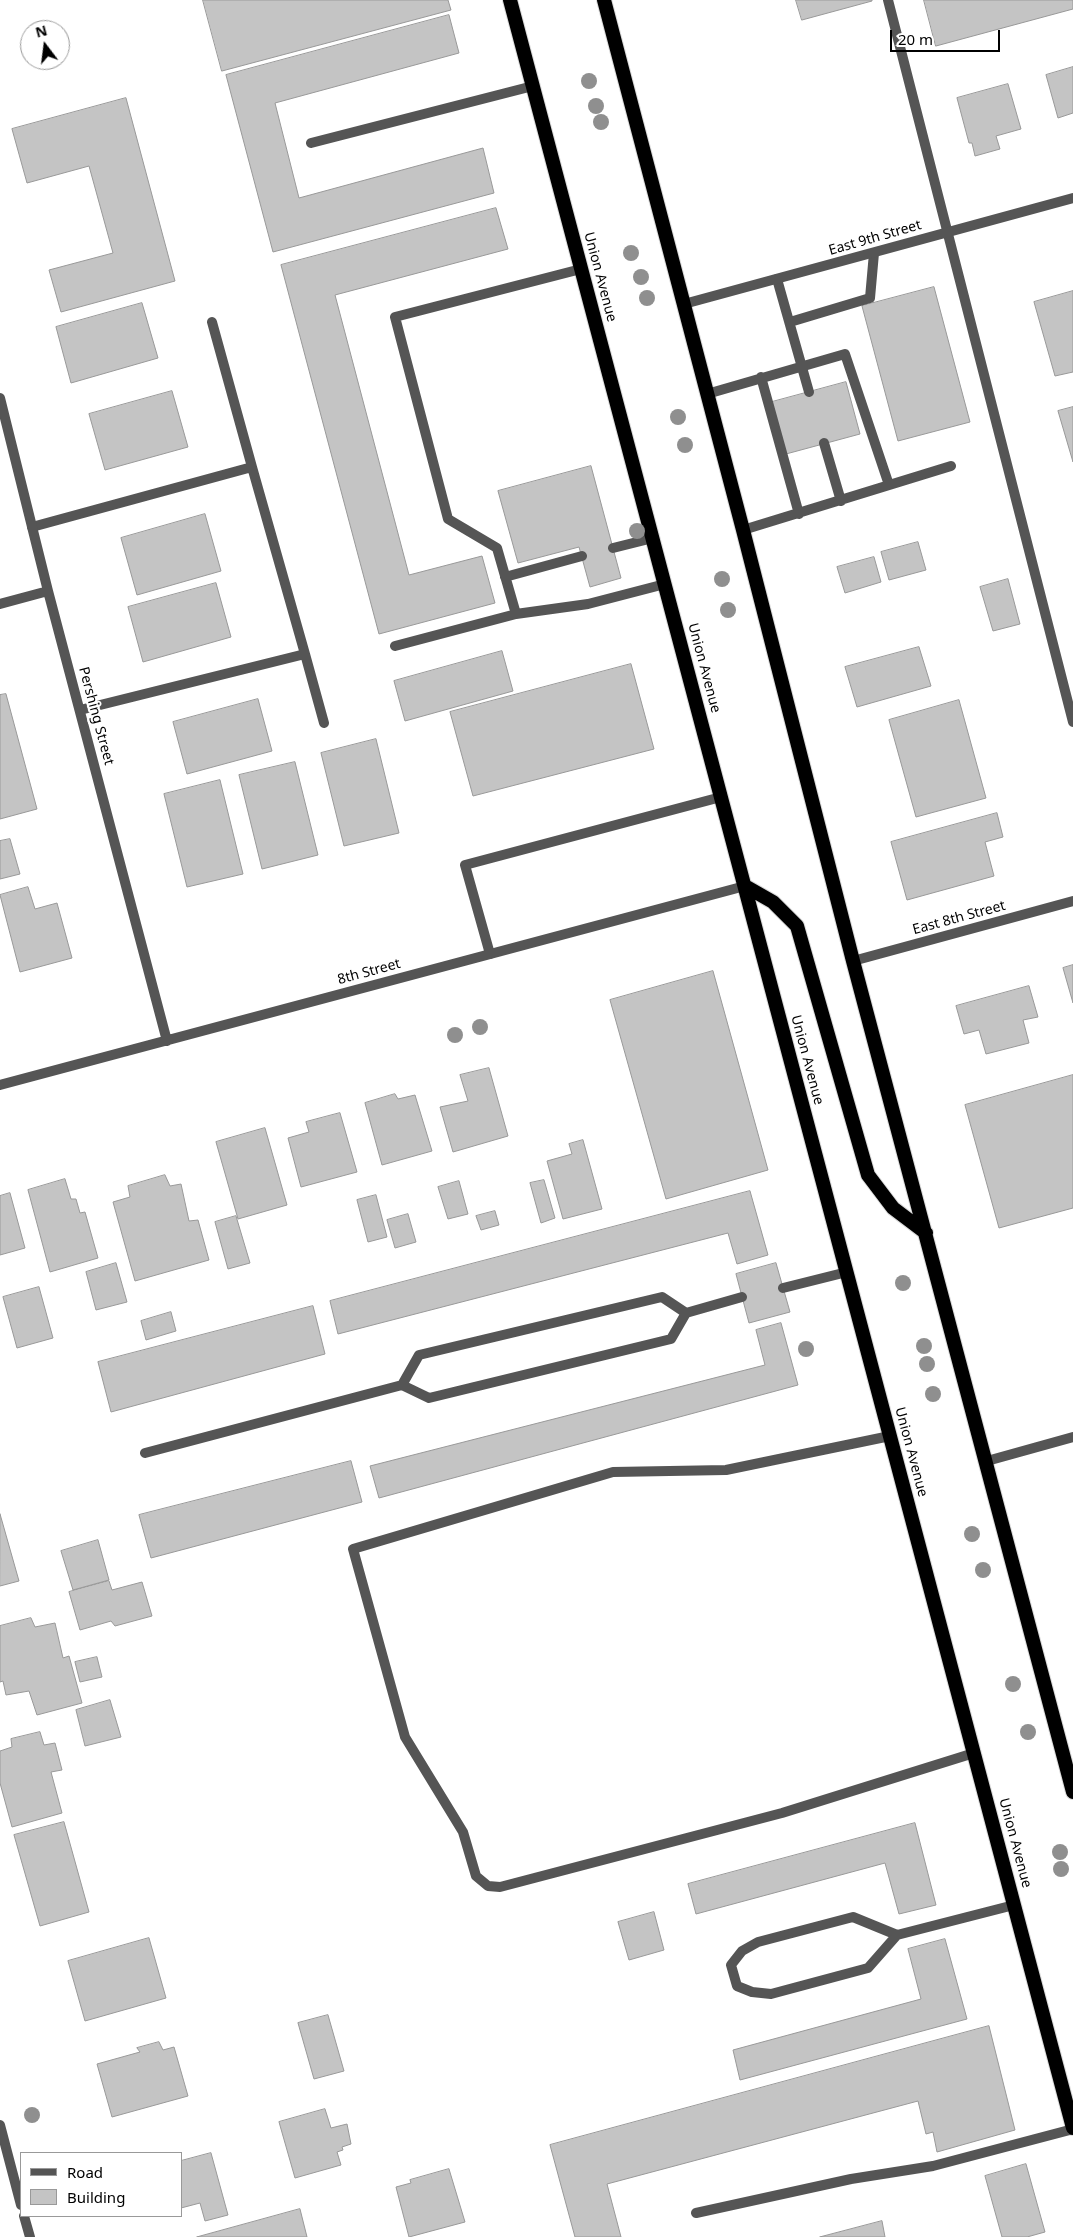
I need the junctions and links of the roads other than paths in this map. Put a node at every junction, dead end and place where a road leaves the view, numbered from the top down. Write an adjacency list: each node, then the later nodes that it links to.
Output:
1 (510, 0): 4 (highway, Union Avenue)
2 (604, 0): 11 (highway)
3 (888, 0): 7 (street)
4 (533, 86): 5 (street); 9 (highway, Union Avenue)
5 (311, 143)
6 (1073, 198): 7 (street, East 9th Street)
7 (947, 232): 8 (street, East 9th Street); 38 (street)
8 (874, 253): 10 (street, East 9th Street); 13 (street)
9 (581, 269): 27 (highway, Union Avenue); 30 (street)
10 (777, 279): 11 (street, East 9th Street); 13 (street)
11 (684, 304): 17 (highway)
12 (212, 322): 21 (street)
13 (790, 322): 14 (street)
14 (802, 367): 15 (street); 16 (street); 22 (street)
15 (761, 377): 17 (street); 24 (street)
16 (809, 392)
17 (707, 394): 26 (highway)
18 (0, 398): 25 (street, Pershing Street)
19 (824, 444): 23 (street)
20 (951, 466): 22 (street)
21 (252, 467): 25 (street); 36 (street)
22 (889, 485): 23 (street)
23 (841, 501): 24 (street)
24 (799, 514): 26 (street)
25 (32, 527): 32 (street, Pershing Street)
26 (743, 530): 44 (highway)
27 (652, 538): 28 (street); 31 (highway, Union Avenue)
28 (613, 548)
29 (582, 556): 30 (street)
30 (505, 577): 34 (street)
31 (665, 584): 34 (street); 40 (highway, Union Avenue)
32 (48, 591): 33 (street); 37 (street, Pershing Street)
33 (0, 604)
34 (516, 614): 35 (street)
35 (395, 646)
36 (305, 654): 37 (street); 39 (street)
37 (80, 710): 45 (street, Pershing Street)
38 (1073, 722)
39 (324, 723)
40 (721, 797): 41 (highway, Union Avenue); 43 (street)
41 (745, 886): 43 (street, 8th Street); 47 (highway); 48 (highway, Union Avenue)
42 (1073, 901): 44 (street, East 8th Street)
43 (490, 954): 45 (street, 8th Street)
44 (852, 961): 47 (highway)
45 (167, 1041): 46 (street, 8th Street)
46 (0, 1085)
47 (926, 1233): 56 (highway)
48 (847, 1272): 49 (street); 53 (highway, Union Avenue)
49 (783, 1288)
50 (742, 1297): 51 (street)
51 (686, 1313): 52 (street); 52 (street)
52 (402, 1385): 55 (street)
53 (890, 1436): 57 (highway, Union Avenue); 57 (street)
54 (1073, 1437): 56 (street)
55 (145, 1453)
56 (986, 1461): 58 (highway)
57 (974, 1753): 59 (highway, Union Avenue)
58 (1073, 1792)
59 (1014, 1905): 60 (street); 62 (highway, Union Avenue)
60 (897, 1934): 60 (street)
61 (0, 2125): 63 (street)
62 (1073, 2129): 64 (street)
63 (20, 2201)
64 (696, 2213)
65 (24, 2217): 66 (street)
66 (30, 2237)

